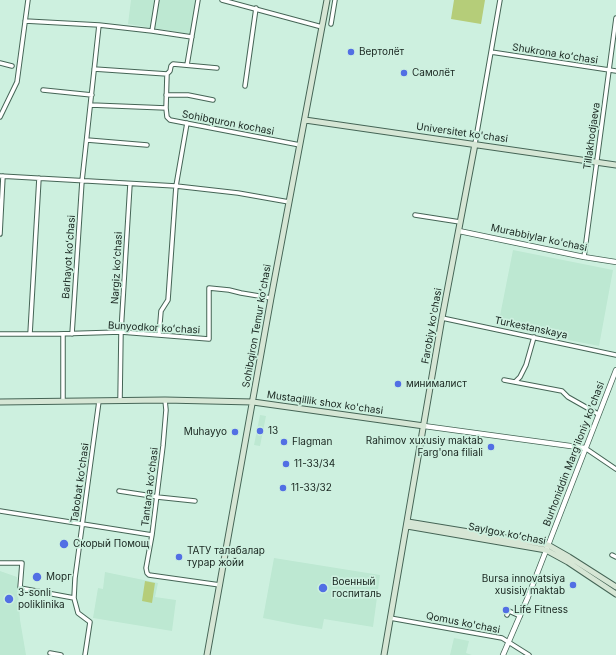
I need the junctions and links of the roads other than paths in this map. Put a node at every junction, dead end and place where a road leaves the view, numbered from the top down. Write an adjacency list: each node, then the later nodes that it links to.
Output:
1 (28, 0): 10 (street)
2 (157, 0): 14 (street)
3 (198, 0): 15 (street)
4 (222, 0): 8 (street)
5 (327, 0): 13 (main road, Sohibqiron Temur koʻchasi)
6 (335, 0): 11 (street)
7 (500, 0): 16 (street, Farobiy ko'chasi)
8 (256, 8): 13 (street); 25 (street)
9 (616, 18): 22 (street, Tillakhodjaeva)
10 (26, 21): 12 (street); 32 (street)
11 (331, 24)
12 (99, 26): 14 (street); 20 (street, Barhayot koʻchasi)
13 (322, 27): 33 (main road, Sohibqiron Temur koʻchasi)
14 (152, 31): 15 (street)
15 (192, 37): 18 (street)
16 (491, 52): 22 (street, Shukrona koʻchasi); 36 (street, Farobiy ko'chasi)
17 (0, 64): 19 (street)
18 (187, 65): 21 (street); 24 (street)
19 (12, 66)
20 (94, 68): 24 (street); 27 (street, Barhayot koʻchasi)
21 (217, 68)
22 (609, 70): 23 (street, Shukrona koʻchasi); 39 (street, Tillakhodjaeva)
23 (616, 71)
24 (167, 74): 28 (street)
25 (245, 86)
26 (43, 90): 27 (street)
27 (92, 95): 30 (street, Barhayot koʻchasi)
28 (166, 95): 29 (street); 31 (street)
29 (212, 100)
30 (91, 105): 31 (street); 35 (street, Barhayot koʻchasi)
31 (166, 108): 34 (street, Sohibquron kochasi)
32 (0, 117)
33 (304, 120): 36 (main road, Universitet ko'chasi); 38 (main road, Sohibqiron Temur koʻchasi)
34 (187, 123): 38 (street, Sohibquron kochasi); 45 (street)
35 (87, 140): 37 (street); 43 (street, Barhayot koʻchasi)
36 (475, 144): 39 (main road, Universitet ko'chasi); 48 (main road, Farobiy ko'chasi)
37 (147, 145)
38 (300, 145): 46 (main road, Sohibqiron Temur koʻchasi)
39 (596, 162): 40 (main road, Universitet ko'chasi); 51 (street, Tillakhodjaeva)
40 (616, 165)
41 (2, 176): 42 (street); 50 (street)
42 (39, 178): 43 (street); 57 (street)
43 (82, 181): 44 (street); 59 (street, Barhayot koʻchasi)
44 (130, 184): 45 (street); 55 (street, Nargiz koʻchasi)
45 (176, 186): 46 (street); 60 (street)
46 (289, 202): 53 (main road, Sohibqiron Temur koʻchasi)
47 (415, 215): 48 (street)
48 (460, 222): 49 (main road, Farobiy ko'chasi)
49 (458, 231): 51 (street, Murabbiylar ko'chasi); 54 (main road, Farobiy ko'chasi)
50 (0, 234)
51 (584, 257): 52 (street, Murabbiylar ko'chasi)
52 (616, 262)
53 (271, 298): 60 (street, Bunyodkor koʻchasi); 71 (main road, Sohibqiron Temur koʻchasi)
54 (442, 318): 61 (street, Turkestanskaya); 73 (main road, Farobiy ko'chasi)
55 (121, 332): 59 (street, Bunyodkor koʻchasi); 60 (street, Bunyodkor koʻchasi); 68 (street, Nargiz koʻchasi)
56 (0, 334): 57 (street, Bunyodkor koʻchasi)
57 (30, 334): 58 (street, Bunyodkor koʻchasi)
58 (63, 334): 59 (street, Bunyodkor koʻchasi); 67 (street)
59 (72, 334)
60 (159, 335)
61 (534, 337): 62 (street, Turkestanskaya); 65 (street)
62 (616, 355)
63 (616, 370): 72 (street, Burhoniddin Marg'iloniy ko'chasi)
64 (504, 380): 65 (street)
65 (515, 382): 72 (street)
66 (165, 400): 68 (main road, Mustaqillik shox ko'chasi); 71 (main road, Mustaqillik shox ko'chasi); 77 (street, Tantana koʻchasi)
67 (63, 401): 69 (main road, Mustaqillik shox ko'chasi); 70 (main road, Mustaqillik shox ko'chasi)
68 (120, 401): 70 (main road, Mustaqillik shox ko'chasi)
69 (0, 402)
70 (100, 402): 81 (street, Tabobat koʻchasi)
71 (253, 402): 73 (main road, Mustaqillik shox ko'chasi); 87 (main road, Sohibqiron Temur koʻchasi)
72 (598, 414): 74 (street, Burhoniddin Marg'iloniy ko'chasi)
73 (424, 426): 74 (street, Mustaqillik shox ko'chasi); 80 (main road, Farobiy ko'chasi)
74 (585, 448): 75 (street, Mustaqillik shox ko'chasi); 83 (street, Burhoniddin Marg'iloniy ko'chasi)
75 (616, 470)
76 (119, 491): 77 (street)
77 (157, 498): 78 (street); 82 (street, Tantana koʻchasi)
78 (196, 501)
79 (0, 511): 81 (street)
80 (408, 524): 83 (main road, Saylgox koʻchasi); 93 (main road, Farobiy ko'chasi)
81 (82, 525): 82 (street); 90 (street, Tabobat koʻchasi)
82 (152, 535): 87 (street, Tantana koʻchasi)
83 (547, 548): 88 (main road, Saylgox koʻchasi); 89 (main road, Saylgox koʻchasi); 92 (street, Burhoniddin Marg'iloniy ko'chasi)
84 (612, 555): 85 (street)
85 (616, 558)
86 (0, 563): 90 (street)
87 (220, 585): 98 (main road, Sohibqiron Temur koʻchasi)
88 (616, 587)
89 (616, 594)
90 (74, 598): 97 (street, Tabobat koʻchasi)
91 (507, 616): 92 (street)
92 (520, 616): 94 (street, Burhoniddin Marg'iloniy ko'chasi)
93 (390, 618): 94 (street, Qomus ko'chasi); 99 (main road, Farobiy ko'chasi)
94 (508, 642): 100 (street, Burhoniddin Marg'iloniy ko'chasi); 101 (street, Qomus ko'chasi)
95 (50, 653): 96 (street)
96 (61, 655)
97 (85, 655)
98 (207, 655)
99 (384, 655)
100 (503, 655)
101 (529, 655)

